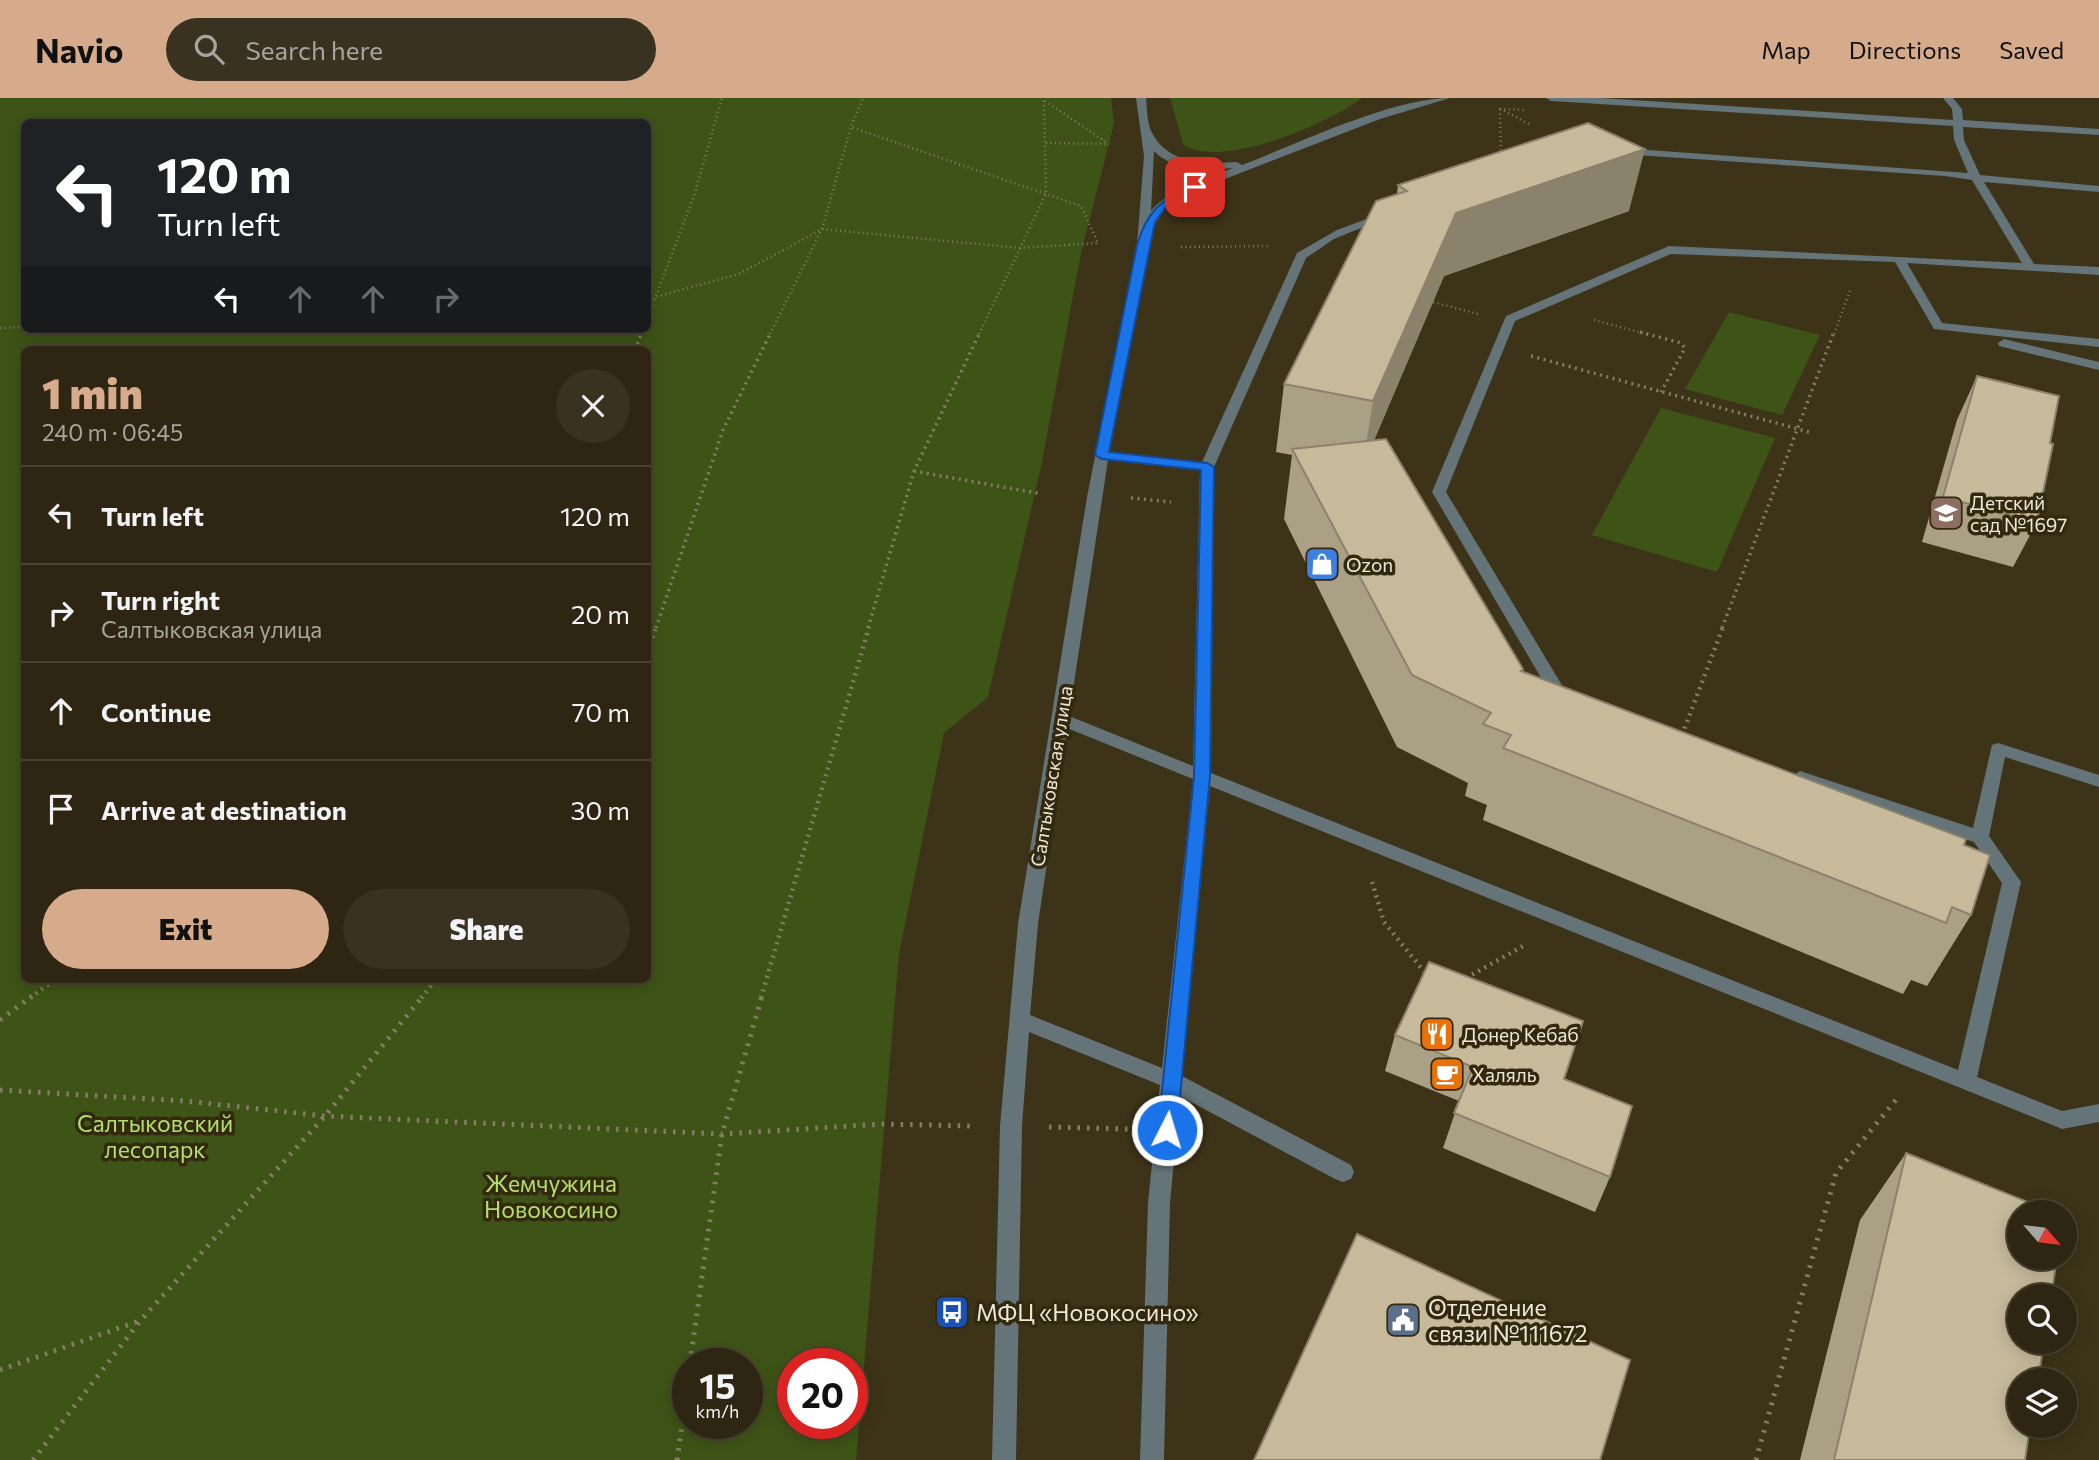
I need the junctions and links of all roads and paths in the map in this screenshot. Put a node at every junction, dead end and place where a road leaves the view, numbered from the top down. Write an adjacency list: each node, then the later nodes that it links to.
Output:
1 (722, 98): 32 (path)
2 (863, 98): 12 (path)
3 (1141, 98): 10 (street, Салтыковская улица)
4 (1445, 98): 14 (street)
5 (1551, 98): 11 (street)
6 (1948, 98): 11 (street)
7 (1045, 99): 15 (path); 15 (path)
8 (1395, 99): 14 (street)
9 (1500, 109): 18 (path)
10 (1145, 113): 17 (street); 25 (street, Салтыковская улица)
11 (1957, 123): 13 (street); 19 (street)
12 (851, 127): 21 (path); 23 (path)
13 (2099, 132)
14 (1338, 133): 17 (street)
15 (1046, 143): 21 (path)
16 (1614, 151): 19 (street)
17 (1268, 159): 25 (street)
18 (1502, 160)
19 (1975, 177): 20 (street); 30 (street)
20 (2099, 189)
21 (1046, 194): 26 (path); 26 (path)
22 (1397, 211): 24 (street)
23 (822, 229): 26 (path); 32 (path); 53 (path)
24 (1315, 244): 27 (path); 48 (street)
25 (1143, 245): 47 (street, Салтыковская улица)
26 (1020, 247): 49 (path)
27 (1181, 247)
28 (1862, 258): 29 (street); 35 (street); 45 (path)
29 (1899, 259): 30 (street); 38 (street)
30 (2030, 266): 31 (street)
31 (2099, 271)
32 (656, 297): 33 (path); 36 (path)
33 (651, 298)
34 (1429, 301): 37 (path)
35 (1542, 306): 37 (street); 44 (path)
36 (651, 310)
37 (1509, 322): 42 (street)
38 (1938, 326): 41 (street); 43 (street)
39 (21, 327): 40 (path)
40 (0, 328)
41 (2099, 343)
42 (1497, 347): 44 (path); 54 (street)
43 (2099, 366)
44 (1661, 392): 45 (path)
45 (1798, 429): 46 (path); 56 (path)
46 (1809, 432)
47 (1102, 455): 48 (street); 55 (street, Салтыковская улица)
48 (1207, 467): 58 (street)
49 (914, 471): 50 (path); 77 (path)
50 (1042, 494)
51 (1129, 498): 52 (path)
52 (1172, 502)
53 (651, 642)
54 (1584, 705)
55 (1060, 719): 58 (street); 68 (street, Салтыковская улица)
56 (1681, 737)
57 (1785, 772): 60 (street)
58 (1202, 776): 61 (street); 70 (street)
59 (2099, 781): 60 (street)
60 (1980, 837): 71 (street)
61 (1359, 839): 62 (street); 64 (path)
62 (1566, 922): 63 (path); 69 (street)
63 (1464, 979)
64 (1433, 982)
65 (50, 983): 67 (path)
66 (434, 983): 74 (path)
67 (0, 1020)
68 (1020, 1020): 70 (street); 75 (street, Салтыковская улица)
69 (1924, 1066): 71 (street); 87 (path)
70 (1171, 1081): 76 (street); 78 (street)
71 (1966, 1082): 73 (street)
72 (0, 1090): 74 (path)
73 (2099, 1113)
74 (325, 1116): 77 (path); 79 (path)
75 (1010, 1126): 76 (path); 77 (path); 85 (street, Салтыковская улица)
76 (1167, 1130): 86 (street)
77 (722, 1134): 80 (path)
78 (1343, 1172)
79 (140, 1321): 81 (path); 83 (path)
80 (692, 1348)
81 (0, 1370)
82 (680, 1439): 84 (path)
83 (33, 1460)
84 (677, 1460)
85 (1004, 1460)
86 (1152, 1460)
87 (1756, 1460)

